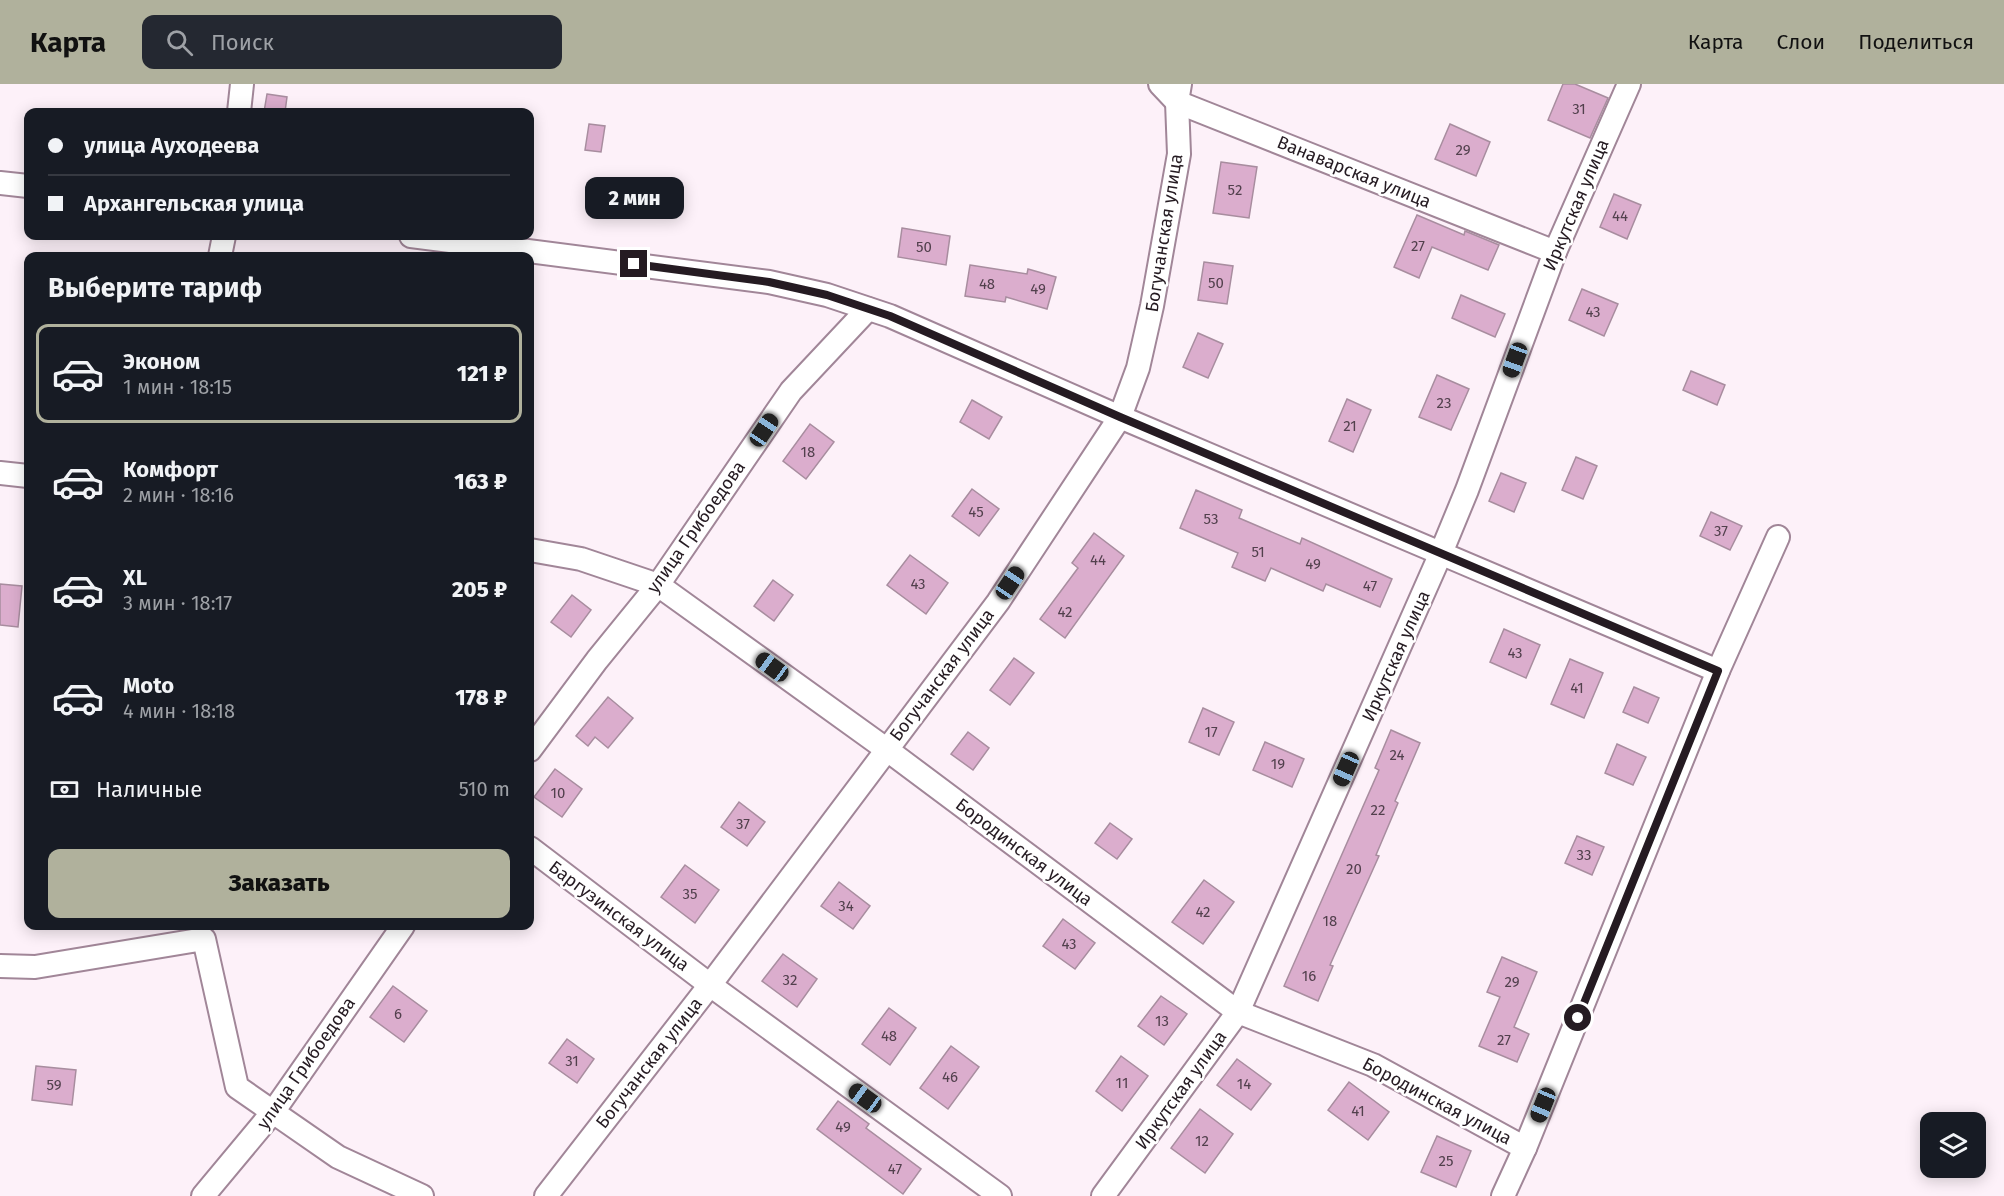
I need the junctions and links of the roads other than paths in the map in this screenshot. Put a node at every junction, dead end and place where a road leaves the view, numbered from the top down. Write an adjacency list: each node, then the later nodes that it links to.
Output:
1 (242, 84): 5 (street)
2 (1160, 84): 4 (street, Ванаварская улица)
3 (1629, 84): 9 (street, Иркутская улица)
4 (1178, 93): 9 (street, Ванаварская улица); 11 (street, Богучанская улица)
5 (239, 108)
6 (0, 183): 7 (street)
7 (24, 186)
8 (442, 240): 10 (street)
9 (1555, 252): 16 (street, Иркутская улица)
10 (868, 309): 11 (street); 17 (street, улица Грибоедова)
11 (1120, 417): 16 (street); 20 (street, Богучанская улица)
12 (0, 473): 13 (street)
13 (24, 476)
14 (1778, 537): 18 (street)
15 (534, 551): 17 (street, Бородинская улица)
16 (1441, 553): 18 (street); 26 (street, Иркутская улица)
17 (658, 585): 19 (street, улица Грибоедова); 20 (street, Бородинская улица)
18 (1718, 671): 28 (street)
19 (534, 745)
20 (886, 749): 25 (street, Богучанская улица); 26 (street, Бородинская улица)
21 (534, 851): 25 (street, Баргузинская улица)
22 (400, 930): 27 (street, улица Грибоедова)
23 (199, 932): 24 (street); 27 (street)
24 (0, 966)
25 (710, 986): 31 (street, Богучанская улица); 32 (street, Баргузинская улица)
26 (1238, 1012): 28 (street, Бородинская улица); 33 (street, Иркутская улица)
27 (273, 1112): 29 (street, улица Грибоедова); 30 (street)
28 (1526, 1148): 34 (street)
29 (203, 1196)
30 (422, 1196)
31 (546, 1196)
32 (1000, 1196)
33 (1103, 1196)
34 (1503, 1196)

